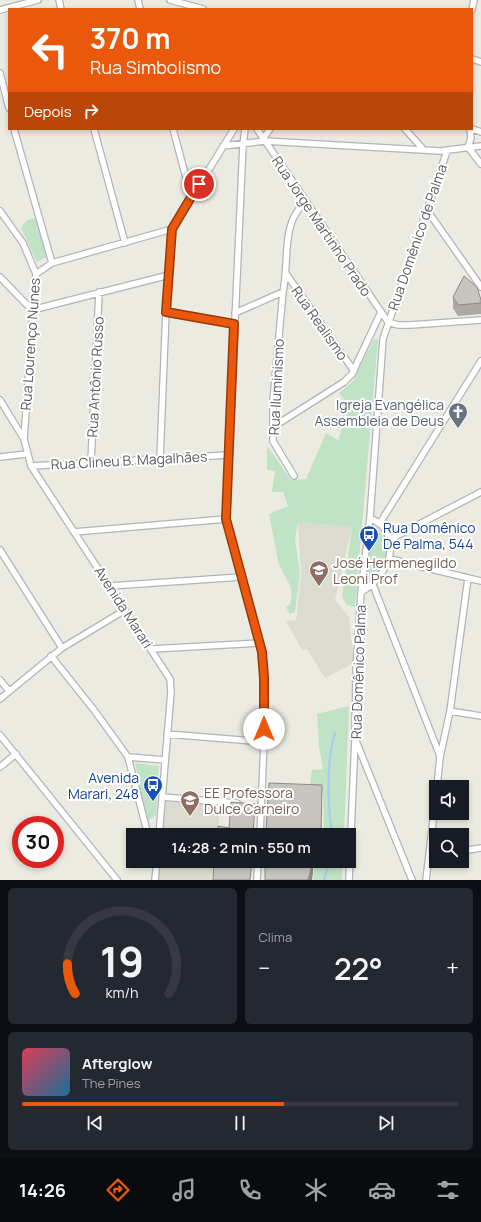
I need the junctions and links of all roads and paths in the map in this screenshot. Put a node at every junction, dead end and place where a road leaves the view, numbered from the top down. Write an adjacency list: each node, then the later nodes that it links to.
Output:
1 (38, 0): 5 (street)
2 (170, 0): 3 (street)
3 (190, 3): 4 (street)
4 (201, 8)
5 (0, 10)
6 (0, 73): 7 (street)
7 (8, 104)
8 (14, 130): 31 (street)
9 (94, 130): 30 (street)
10 (173, 130): 25 (street)
11 (233, 130): 19 (street)
12 (245, 130): 18 (street)
13 (258, 130): 17 (street, Rua Jorge Martinho Prado)
14 (269, 130): 17 (street)
15 (406, 130): 22 (street)
16 (471, 130): 21 (street)
17 (264, 140): 18 (street); 22 (street); 26 (street, Rua Jorge Martinho Prado)
18 (243, 144): 19 (street); 42 (street)
19 (223, 146): 25 (street)
20 (481, 146): 21 (street)
21 (468, 147): 23 (street); 24 (street)
22 (423, 149): 23 (street)
23 (446, 151): 27 (street, Rua Domênico de Palma)
24 (481, 164)
25 (191, 196): 29 (street)
26 (305, 201): 34 (street, Rua Iluminismo); 41 (street, Rua Jorge Martinho Prado)
27 (428, 210): 36 (street); 44 (street, Rua Domênico de Palma)
28 (0, 211): 32 (street, Rua Lourenço Nunes)
29 (172, 229): 30 (street); 33 (street)
30 (125, 243): 31 (street)
31 (52, 263): 32 (street)
32 (36, 274): 39 (street, Rua Lourenço Nunes)
33 (169, 275): 37 (street); 40 (street)
34 (287, 275): 38 (street, Rua Iluminismo); 47 (street, Rua Realismo)
35 (0, 277): 39 (street)
36 (481, 287)
37 (99, 292): 39 (street); 55 (street, Rua Antônio Russo)
38 (283, 292): 42 (street); 49 (street, Rua Iluminismo)
39 (32, 310): 50 (street, Rua Lourenço Nunes)
40 (166, 312): 45 (street); 54 (street)
41 (381, 312): 44 (street, Rua Jorge Martinho Prado); 47 (street)
42 (235, 313): 45 (street)
43 (481, 320): 44 (street)
44 (388, 322): 59 (street, Rua Domênico Palma)
45 (234, 324): 52 (street)
46 (481, 362): 61 (street)
47 (354, 371): 49 (street)
48 (0, 400): 50 (street, Avenida Marari)
49 (273, 427): 57 (street, Rua Iluminismo)
50 (24, 439): 51 (street, Avenida Marari)
51 (26, 454): 53 (street); 56 (street, Avenida Marari)
52 (228, 455): 54 (street, Rua Clineu B. Magalhães); 60 (street)
53 (0, 456)
54 (160, 458): 55 (street, Rua Clineu B. Magalhães)
55 (91, 461): 56 (street, Rua Clineu B. Magalhães)
56 (30, 466): 62 (street, Avenida Marari)
57 (294, 476)
58 (481, 492): 63 (street)
59 (370, 518): 61 (street); 71 (street, Rua Domênico Palma)
60 (226, 519): 62 (street); 66 (street)
61 (380, 523): 63 (street)
62 (74, 532): 70 (street, Avenida Marari)
63 (389, 540): 65 (street)
64 (0, 550): 74 (street)
65 (390, 559): 67 (street); 69 (street)
66 (241, 577): 70 (street); 73 (street)
67 (468, 578): 68 (street); 80 (street)
68 (481, 581)
69 (373, 585): 71 (street); 88 (street)
70 (110, 586): 72 (street, Avenida Marari)
71 (361, 592): 84 (street, Rua Domênico Palma)
72 (125, 610): 74 (street); 75 (street, Avenida Marari)
73 (260, 643): 75 (street); 85 (street)
74 (62, 648): 76 (street)
75 (151, 649): 82 (street, Avenida Marari)
76 (52, 656): 78 (street); 87 (street)
77 (0, 680): 78 (street)
78 (9, 691): 79 (street)
79 (0, 699)
80 (450, 711): 81 (street); 88 (street)
81 (481, 716)
82 (167, 734): 85 (street); 89 (street, Avenida Marari)
83 (0, 735): 86 (street)
84 (355, 739): 107 (street, Rua Domênico Palma); 108 (street)
85 (264, 742): 95 (street)
86 (16, 754): 90 (street); 104 (street)
87 (128, 757): 89 (street); 96 (street)
88 (440, 757): 91 (street)
89 (165, 760): 92 (street, Avenida Marari)
90 (0, 767)
91 (438, 780)
92 (162, 797): 93 (street); 97 (street, Avenida Marari)
93 (241, 804)
94 (255, 805): 95 (street)
95 (262, 805): 98 (street)
96 (146, 828)
97 (159, 828)
98 (260, 828)
99 (481, 848): 100 (street)
100 (469, 850)
101 (156, 868): 105 (street)
102 (258, 868): 106 (street)
103 (429, 868): 109 (street)
104 (117, 880)
105 (155, 880)
106 (258, 880)
107 (349, 880)
108 (412, 880)
109 (426, 880)

